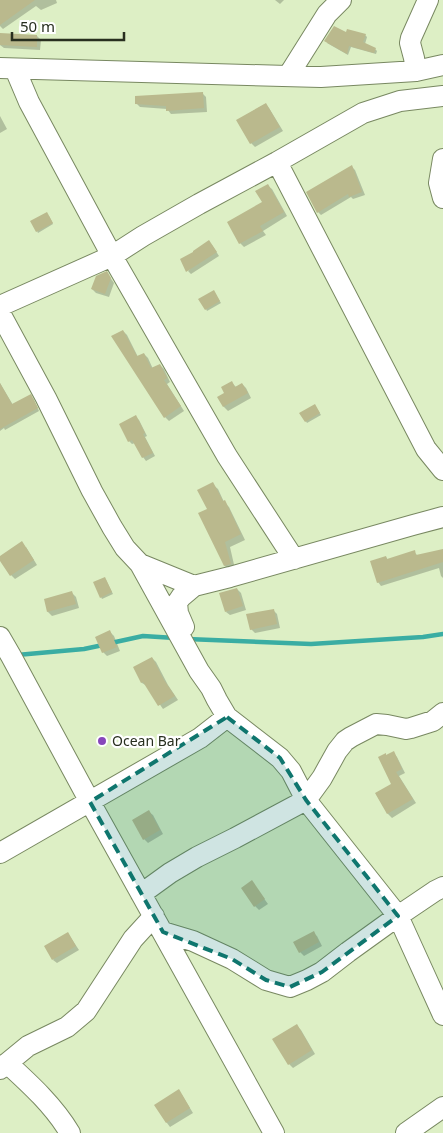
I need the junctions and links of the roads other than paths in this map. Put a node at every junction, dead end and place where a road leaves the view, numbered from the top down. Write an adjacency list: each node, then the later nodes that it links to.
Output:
1 (341, 0): 6 (street)
2 (428, 0): 5 (street)
3 (443, 65): 5 (street)
4 (7, 69): 6 (street); 11 (street)
5 (416, 71): 6 (street)
6 (288, 76)
7 (443, 96): 9 (street)
8 (443, 159): 10 (street)
9 (277, 162): 11 (street); 14 (street)
10 (443, 198)
11 (112, 256): 12 (street); 16 (street)
12 (0, 306)
13 (0, 312): 17 (street)
14 (443, 470)
15 (443, 517): 16 (street)
16 (294, 559): 18 (street)
17 (140, 564): 18 (street); 19 (street)
18 (194, 586): 19 (street)
19 (179, 633): 22 (street)
20 (0, 637): 24 (street)
21 (443, 713): 23 (street)
22 (227, 717): 23 (street); 24 (street)
23 (306, 800): 27 (street); 28 (street)
24 (90, 802): 25 (street); 27 (street)
25 (0, 853)
26 (443, 887): 28 (street)
27 (141, 894): 29 (street)
28 (398, 916): 29 (street); 30 (street)
29 (158, 924): 31 (street); 34 (street)
30 (443, 1015)
31 (4, 1066): 33 (street)
32 (443, 1107): 35 (street)
33 (70, 1133)
34 (274, 1133)
35 (406, 1133)

